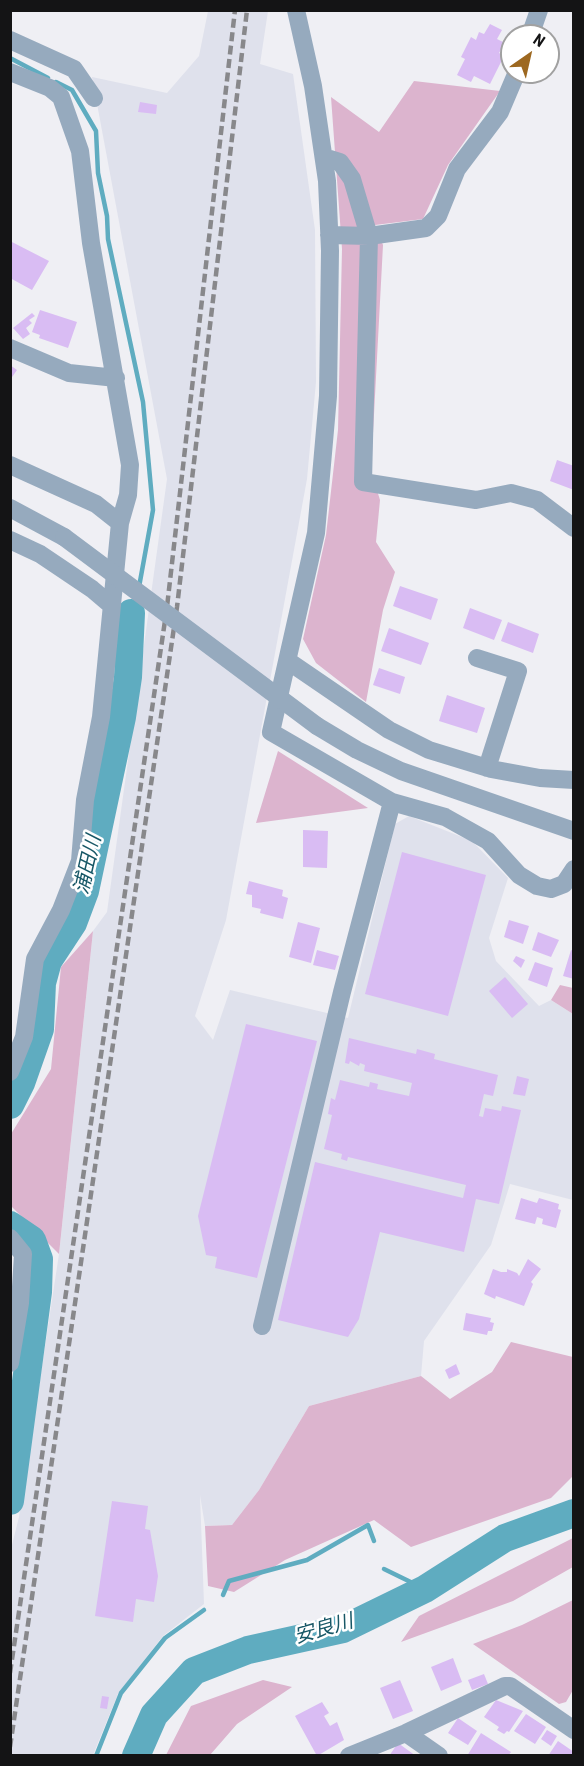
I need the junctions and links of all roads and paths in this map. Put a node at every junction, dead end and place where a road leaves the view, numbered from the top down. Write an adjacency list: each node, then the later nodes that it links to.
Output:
1 (296, 10): 6 (street)
2 (10, 40): 5 (street)
3 (10, 72): 10 (street)
4 (512, 84): 8 (street)
5 (94, 98)
6 (324, 157): 7 (street); 8 (street)
7 (329, 235): 8 (street); 18 (street)
8 (369, 236): 14 (street)
9 (10, 348): 10 (street)
10 (116, 378): 13 (street)
11 (10, 465): 13 (street)
12 (10, 508): 22 (street, bridge)
13 (120, 523): 16 (street)
14 (573, 528)
15 (10, 540): 16 (street)
16 (112, 606): 24 (street)
17 (477, 658): 19 (street)
18 (288, 661): 19 (street); 21 (street)
19 (487, 768): 20 (street)
20 (573, 780)
21 (392, 802): 23 (street); 26 (street)
22 (573, 831)
23 (573, 869)
24 (10, 1072)
25 (10, 1238): 27 (street)
26 (262, 1326)
27 (10, 1363)
28 (570, 1720): 29 (street)
29 (406, 1733): 30 (street); 31 (street)
30 (349, 1755)
31 (439, 1755)

